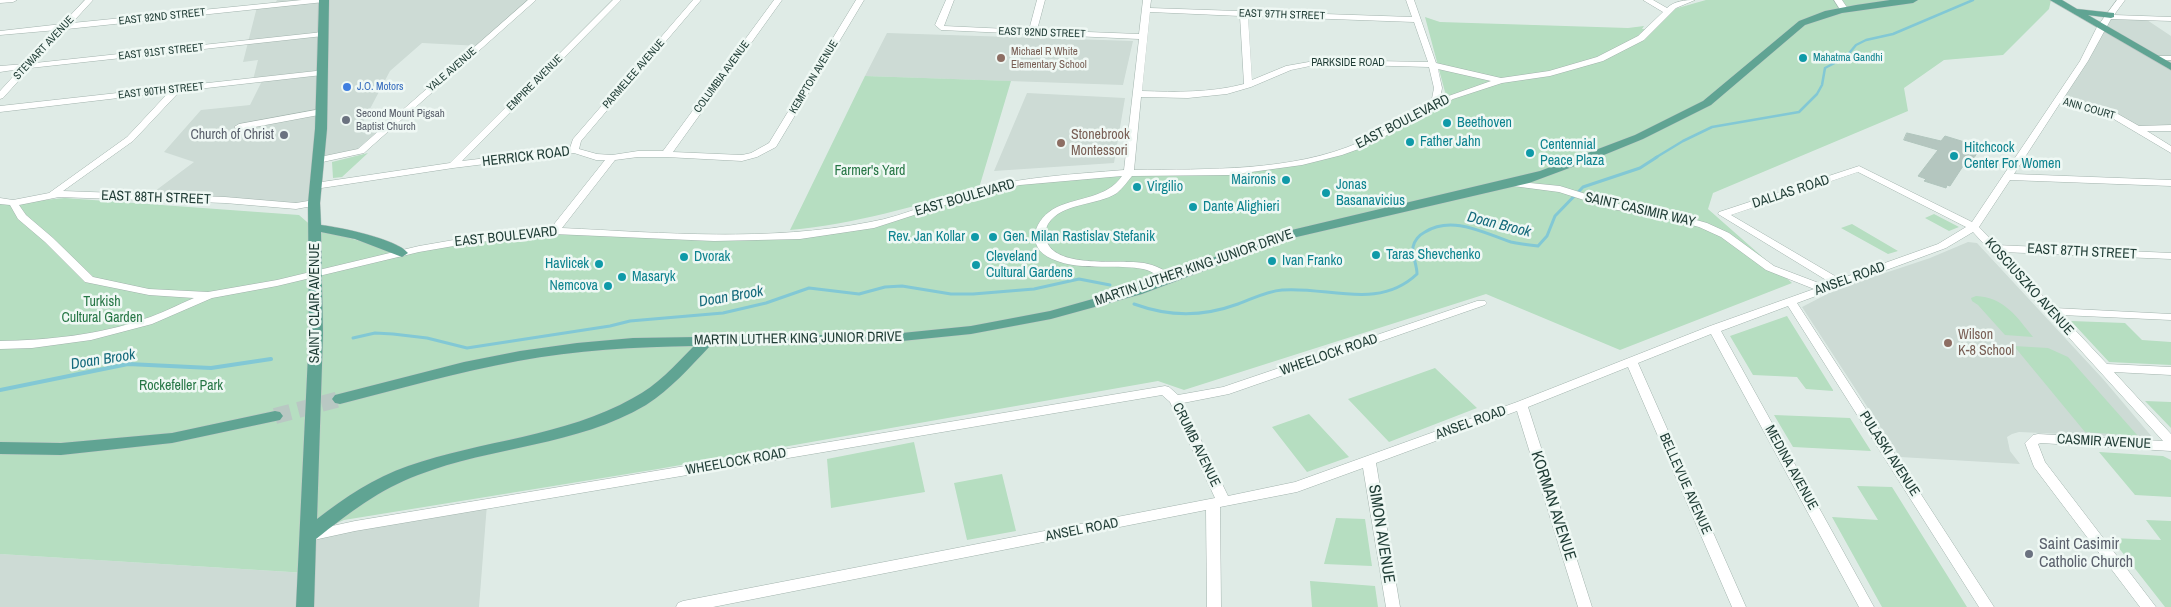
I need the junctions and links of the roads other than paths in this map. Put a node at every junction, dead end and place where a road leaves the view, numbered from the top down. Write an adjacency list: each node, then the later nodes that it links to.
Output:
1 (13, 0): 19 (street)
2 (89, 0): 28 (street, STEWART AVENUE)
3 (324, 0): 28 (street, EAST 92ND STREET); 31 (main road, SAINT CLAIR AVENUE)
4 (532, 0): 57 (street, YALE AVENUE)
5 (617, 0): 58 (street, EMPIRE AVENUE)
6 (697, 0): 52 (street, PARMELEE AVENUE)
7 (778, 0): 55 (street, COLUMBIA AVENUE)
8 (860, 0): 54 (street, KEMPTON AVENUE)
9 (950, 0): 30 (street, EAST 92ND STREET)
10 (1041, 0): 30 (street)
11 (1148, 0): 22 (street)
12 (1410, 0): 27 (street)
13 (1647, 0): 23 (street)
14 (1691, 0): 23 (street, EAST BOULEVARD)
15 (1838, 0): 20 (street)
16 (1912, 0): 20 (main road, MARTIN LUTHER KING JUNIOR DRIVE)
17 (2055, 0): 21 (main road)
18 (2121, 0): 25 (street, ANSEL ROAD)
19 (0, 1)
20 (1844, 9): 60 (main road, MARTIN LUTHER KING JUNIOR DRIVE)
21 (2070, 9): 25 (main road); 25 (main road)
22 (1147, 10): 24 (street, EAST 97TH STREET); 32 (street)
23 (1667, 11): 40 (street, EAST BOULEVARD)
24 (1244, 14): 27 (street, EAST 97TH STREET); 41 (street)
25 (2107, 19): 26 (street); 33 (main road); 45 (street, ANSEL ROAD)
26 (2171, 19)
27 (1418, 20): 35 (street)
28 (63, 27): 29 (street, EAST 92ND STREET); 36 (street, STEWART AVENUE)
29 (0, 33)
30 (1032, 33): 32 (street, EAST 92ND STREET)
31 (323, 34): 36 (street, EAST 91ST STREET); 39 (main road, SAINT CLAIR AVENUE)
32 (1144, 37): 43 (street)
33 (2156, 58): 34 (street); 37 (main road)
34 (2171, 58)
35 (1433, 65): 40 (street, PARKSIDE ROAD); 41 (street, PARKSIDE ROAD); 46 (street)
36 (26, 66): 38 (street, EAST 91ST STREET); 44 (street, STEWART AVENUE)
37 (2171, 67)
38 (0, 69)
39 (322, 72): 42 (street, EAST 90TH STREET); 48 (main road, SAINT CLAIR AVENUE)
40 (1501, 81): 46 (street, EAST BOULEVARD)
41 (1248, 85): 43 (street, PARKSIDE ROAD)
42 (177, 89): 47 (street, EAST 90TH STREET); 67 (street)
43 (1137, 94): 61 (street)
44 (0, 96)
45 (2058, 100): 51 (street, ANN COURT); 62 (street, ANSEL ROAD)
46 (1435, 104): 61 (street, EAST BOULEVARD)
47 (0, 109)
48 (321, 112): 49 (street); 57 (main road, SAINT CLAIR AVENUE)
49 (239, 127)
50 (2171, 128): 51 (street)
51 (2139, 129): 53 (street, ANN COURT)
52 (574, 150): 56 (street, HERRICK ROAD); 58 (street, HERRICK ROAD)
53 (2171, 150)
54 (765, 151): 55 (street, HERRICK ROAD)
55 (666, 154): 56 (street, HERRICK ROAD)
56 (612, 158): 73 (street)
57 (318, 160): 65 (main road, SAINT CLAIR AVENUE)
58 (453, 165): 65 (street, HERRICK ROAD)
59 (1859, 169): 71 (street, KOSCIUSZKO AVENUE); 79 (street, DALLAS ROAD)
60 (1551, 172): 63 (main road, MARTIN LUTHER KING JUNIOR DRIVE); 66 (street)
61 (1129, 173): 73 (street, EAST BOULEVARD); 78 (street)
62 (2007, 177): 64 (street); 71 (street, ANSEL ROAD)
63 (1512, 183): 66 (street, SAINT CASIMIR WAY); 78 (main road, MARTIN LUTHER KING JUNIOR DRIVE)
64 (2171, 183)
65 (315, 186): 70 (main road, SAINT CLAIR AVENUE)
66 (1564, 190): 80 (street, SAINT CASIMIR WAY)
67 (53, 194): 69 (street, EAST 88TH STREET); 70 (street, EAST 88TH STREET)
68 (0, 201): 69 (street, EAST 88TH STREET)
69 (13, 203): 81 (street, EAST BOULEVARD)
70 (314, 203): 72 (main road, SAINT CLAIR AVENUE)
71 (1974, 227): 74 (street, KOSCIUSZKO AVENUE); 79 (street, ANSEL ROAD)
72 (314, 228): 75 (main road); 77 (main road, SAINT CLAIR AVENUE)
73 (554, 231): 75 (street, EAST BOULEVARD)
74 (1994, 248): 76 (street, EAST 87TH STREET); 84 (street, KOSCIUSZKO AVENUE)
75 (402, 253): 77 (street, EAST BOULEVARD)
76 (2171, 256)
77 (314, 274): 81 (street, EAST BOULEVARD); 101 (main road, SAINT CLAIR AVENUE)
78 (1171, 279): 87 (main road, MARTIN LUTHER KING JUNIOR DRIVE)
79 (1839, 283): 80 (street, ANSEL ROAD)
80 (1824, 289): 82 (street, ANSEL ROAD)
81 (209, 295): 88 (street, EAST BOULEVARD)
82 (1791, 302): 86 (street, ANSEL ROAD); 109 (street, PULASKI AVENUE)
83 (1481, 303): 92 (street, WHEELOCK ROAD)
84 (2051, 311): 85 (street); 90 (street, KOSCIUSZKO AVENUE)
85 (2171, 317)
86 (1714, 329): 89 (street, ANSEL ROAD); 108 (street, MEDINA AVENUE)
87 (707, 341): 93 (main road, MARTIN LUTHER KING JUNIOR DRIVE); 101 (main road)
88 (0, 345)
89 (1631, 361): 94 (street, ANSEL ROAD); 107 (street, BELLEVUE AVENUE)
90 (2103, 368): 91 (street); 96 (street, KOSCIUSZKO AVENUE)
91 (2171, 371)
92 (1170, 395): 100 (street, CRUMB AVENUE); 101 (street, WHEELOCK ROAD)
93 (340, 399)
94 (1520, 405): 99 (street, ANSEL ROAD); 106 (street, KORMAN AVENUE)
95 (275, 416): 98 (main road)
96 (2171, 442)
97 (2171, 446): 110 (street, CASMIR AVENUE)
98 (0, 448)
99 (1369, 461): 100 (street, ANSEL ROAD); 105 (street, SIMON AVENUE)
100 (1219, 503): 103 (street, ANSEL ROAD); 104 (street, CRUMB AVENUE)
101 (308, 536): 102 (main road, SAINT CLAIR AVENUE)
102 (305, 607)
103 (683, 607)
104 (1214, 607)
105 (1393, 607)
106 (1585, 607)
107 (1739, 607)
108 (1867, 607)
109 (1987, 607)
110 (2149, 607)

